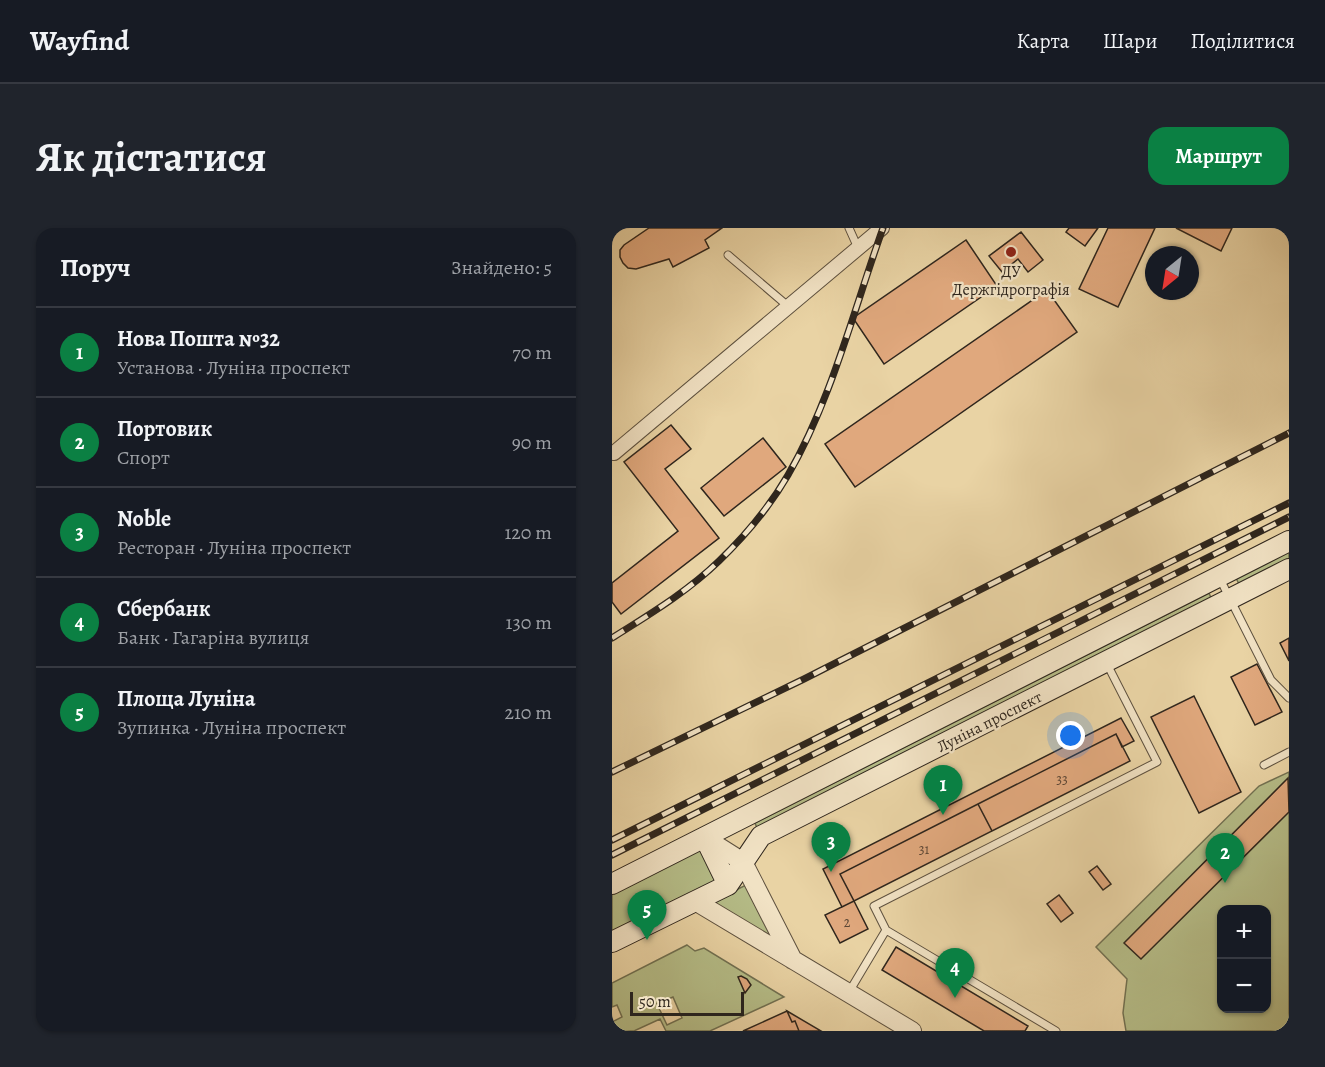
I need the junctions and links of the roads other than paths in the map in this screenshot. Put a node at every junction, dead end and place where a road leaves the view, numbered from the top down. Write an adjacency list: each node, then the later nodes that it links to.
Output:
1 (849, 228): 3 (lane)
2 (882, 228): 3 (street)
3 (858, 248): 5 (street)
4 (728, 255): 5 (lane)
5 (789, 307): 6 (street)
6 (613, 452)
7 (1289, 541): 9 (main road, Луніна проспект)
8 (1289, 569): 10 (main road, Луніна проспект)
9 (1218, 577): 10 (lane); 15 (main road, Луніна проспект)
10 (1229, 599): 11 (main road, Луніна проспект); 12 (lane)
11 (1106, 662): 16 (main road, Луніна проспект); 20 (lane)
12 (1289, 698)
13 (1289, 752): 14 (lane)
14 (1264, 765)
15 (705, 838): 16 (street); 17 (main road, Луніна проспект); 18 (main road)
16 (744, 862): 18 (main road, Луніна проспект); 22 (street)
17 (612, 884)
18 (728, 885): 19 (main road, Луніна проспект)
19 (695, 901): 21 (main road, Луніна проспект); 22 (street)
20 (886, 930): 23 (lane); 24 (lane)
21 (612, 942)
22 (793, 960): 23 (street)
23 (848, 993): 25 (street)
24 (1053, 1030)
25 (912, 1031)

